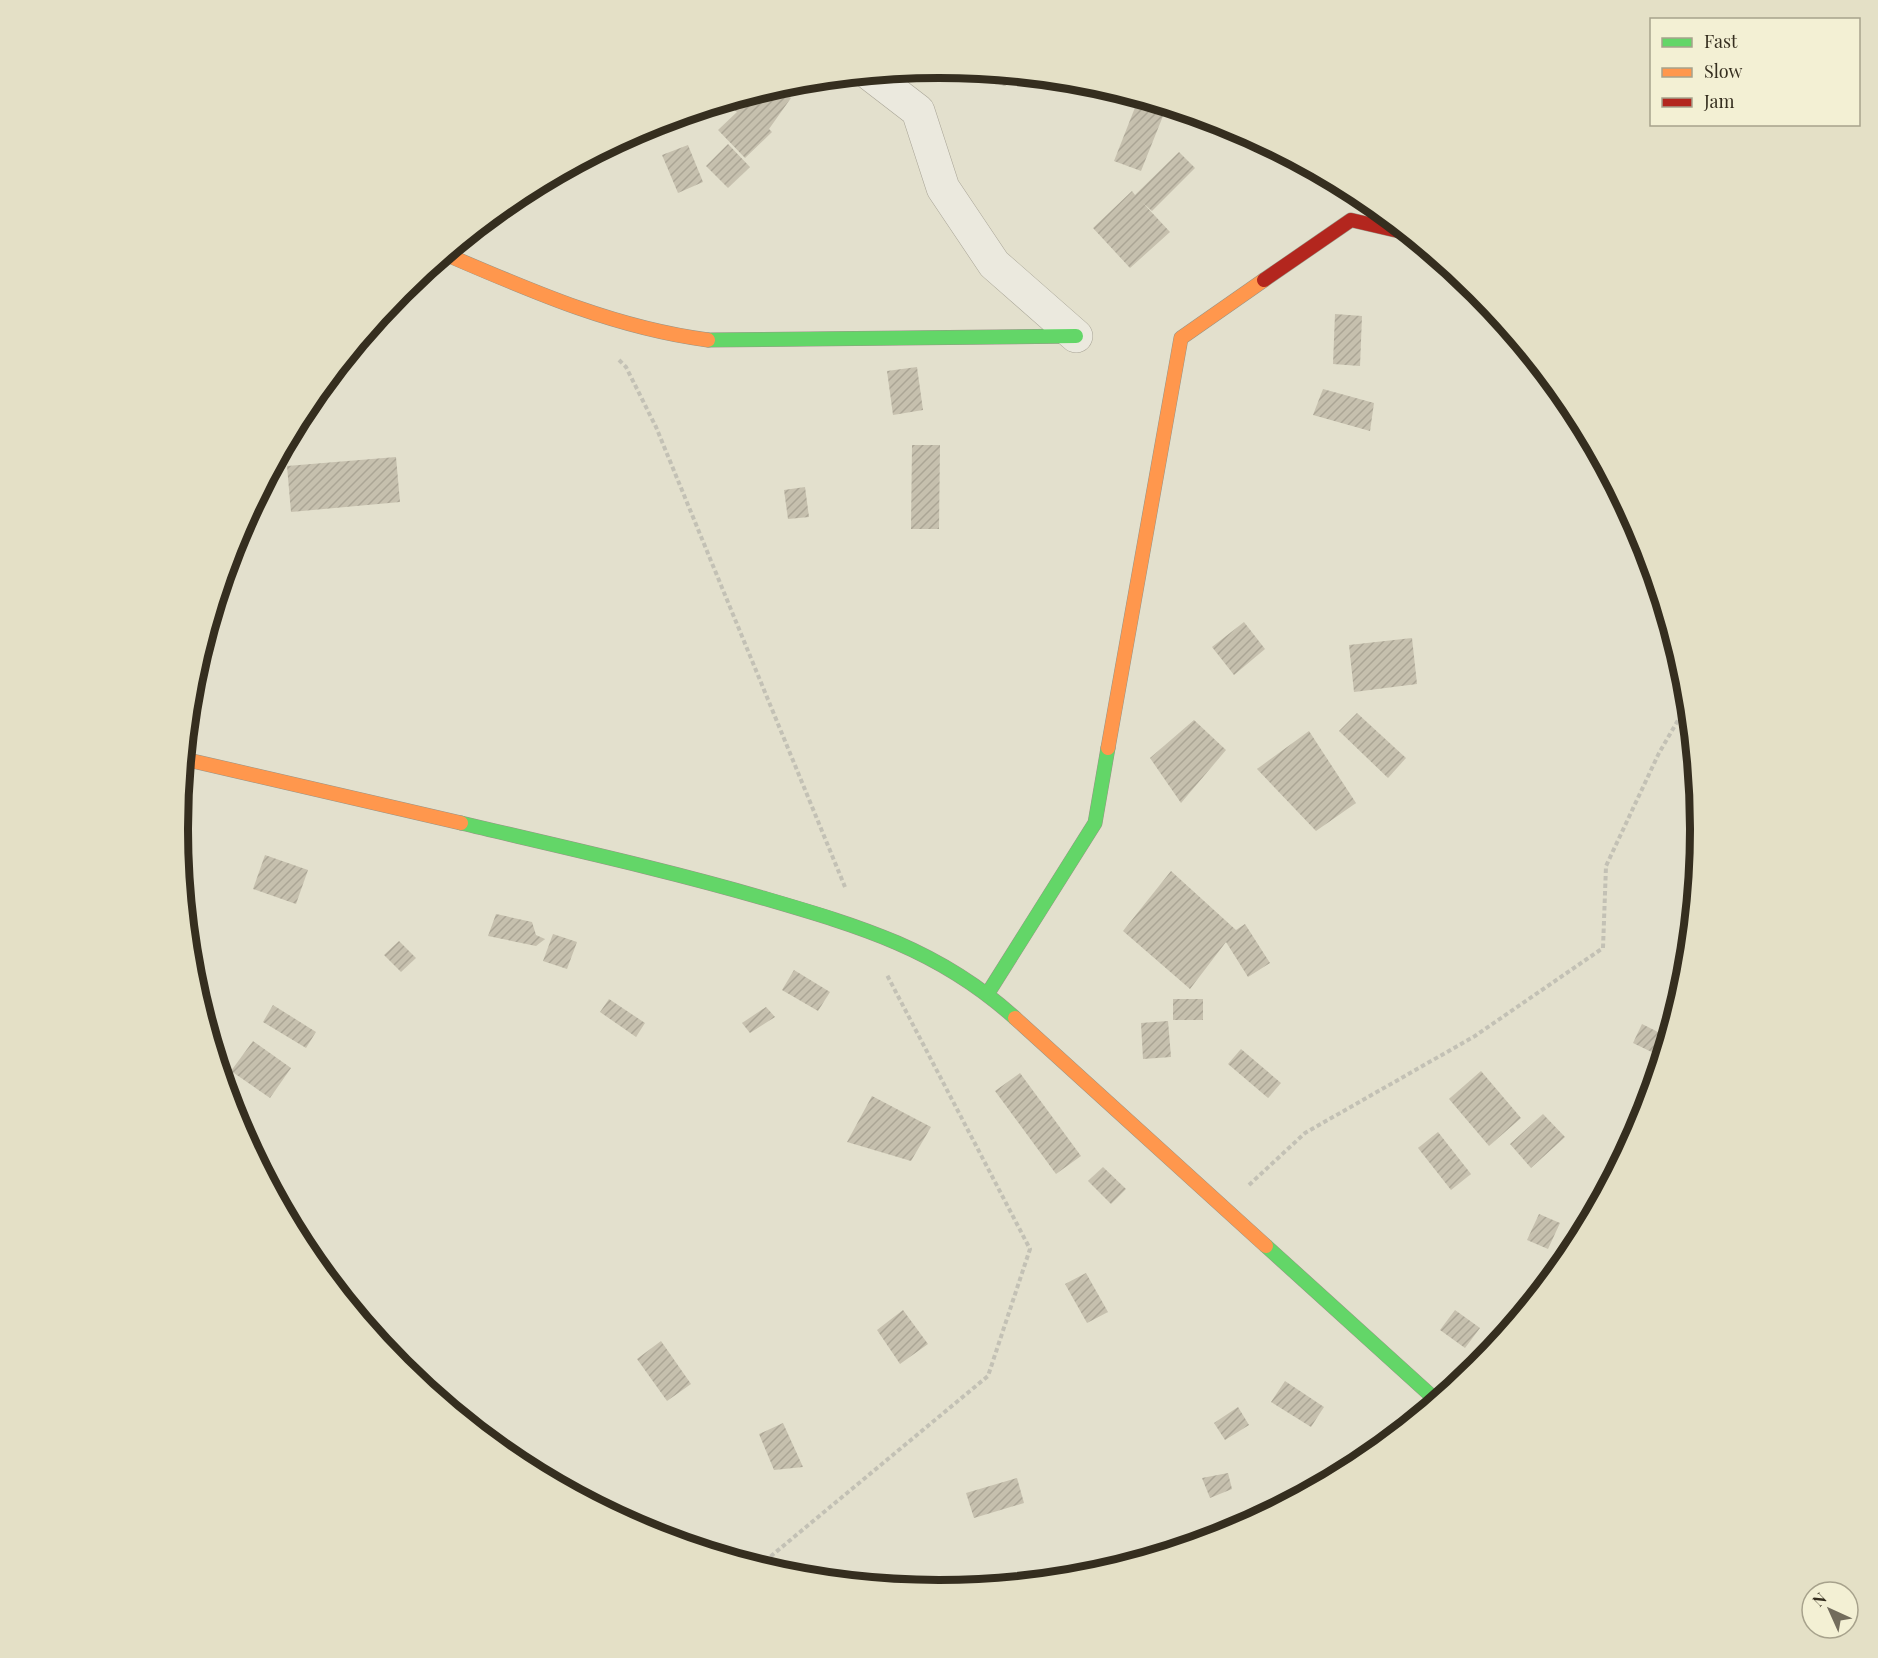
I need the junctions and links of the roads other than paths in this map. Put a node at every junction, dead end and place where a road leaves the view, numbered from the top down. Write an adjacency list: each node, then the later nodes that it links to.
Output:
1 (879, 81): 4 (street)
2 (1391, 229): 6 (street)
3 (452, 257): 4 (street)
4 (1076, 336)
5 (192, 761): 6 (street)
6 (988, 993): 7 (street)
7 (1432, 1396)

